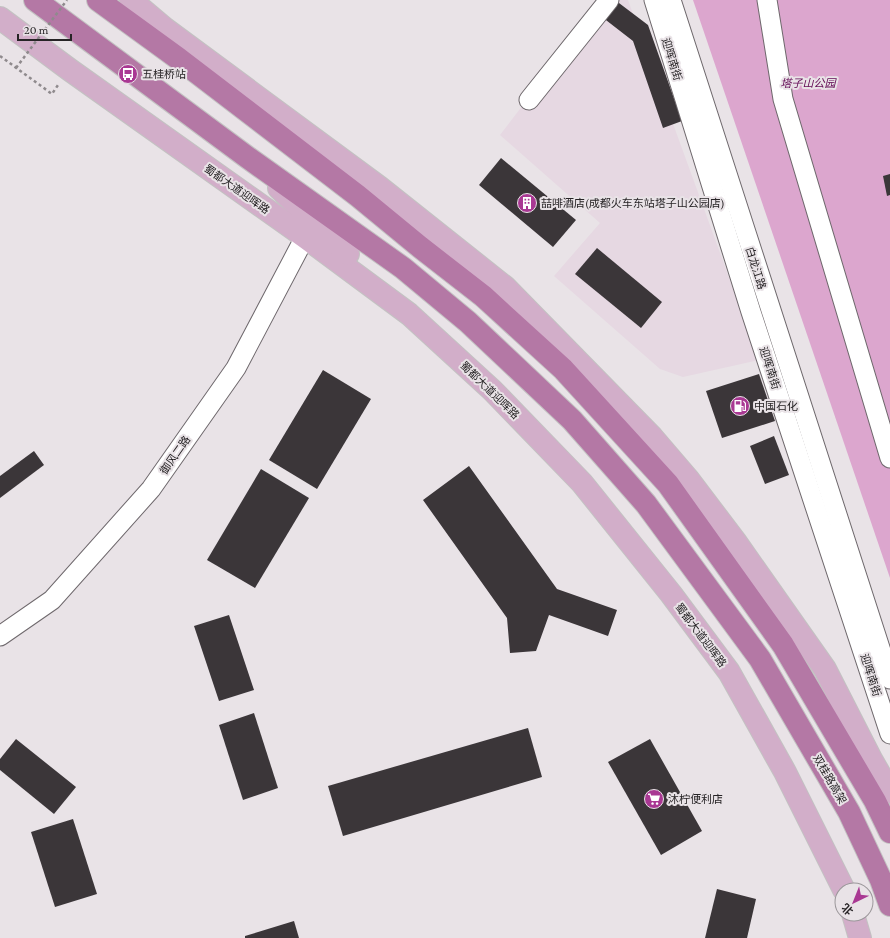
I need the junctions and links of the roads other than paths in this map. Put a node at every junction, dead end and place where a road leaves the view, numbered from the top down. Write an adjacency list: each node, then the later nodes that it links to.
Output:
1 (35, 0): 12 (highway)
2 (98, 0): 9 (highway)
3 (131, 0): 11 (main road)
4 (609, 0): 10 (street)
5 (654, 0): 20 (street, 迎晖南街)
6 (671, 0): 19 (street, 白龙江路)
7 (767, 0): 16 (street)
8 (0, 18): 13 (main road, 蜀都大道迎晖路)
9 (179, 59): 11 (main road); 17 (highway)
10 (529, 100)
11 (323, 147): 15 (main road)
12 (247, 157): 14 (main road); 24 (highway, 双桂路高架)
13 (305, 237): 14 (main road, 蜀都大道迎晖路); 18 (street, 御风二路)
14 (409, 314): 23 (main road, 蜀都大道迎晖路)
15 (606, 390): 17 (main road); 21 (main road)
16 (890, 458)
17 (661, 476): 22 (highway)
18 (0, 636)
19 (890, 679)
20 (890, 734)
21 (890, 792)
22 (890, 832)
23 (840, 882)
24 (890, 905)
25 (855, 922): 26 (main road)
26 (860, 938)

